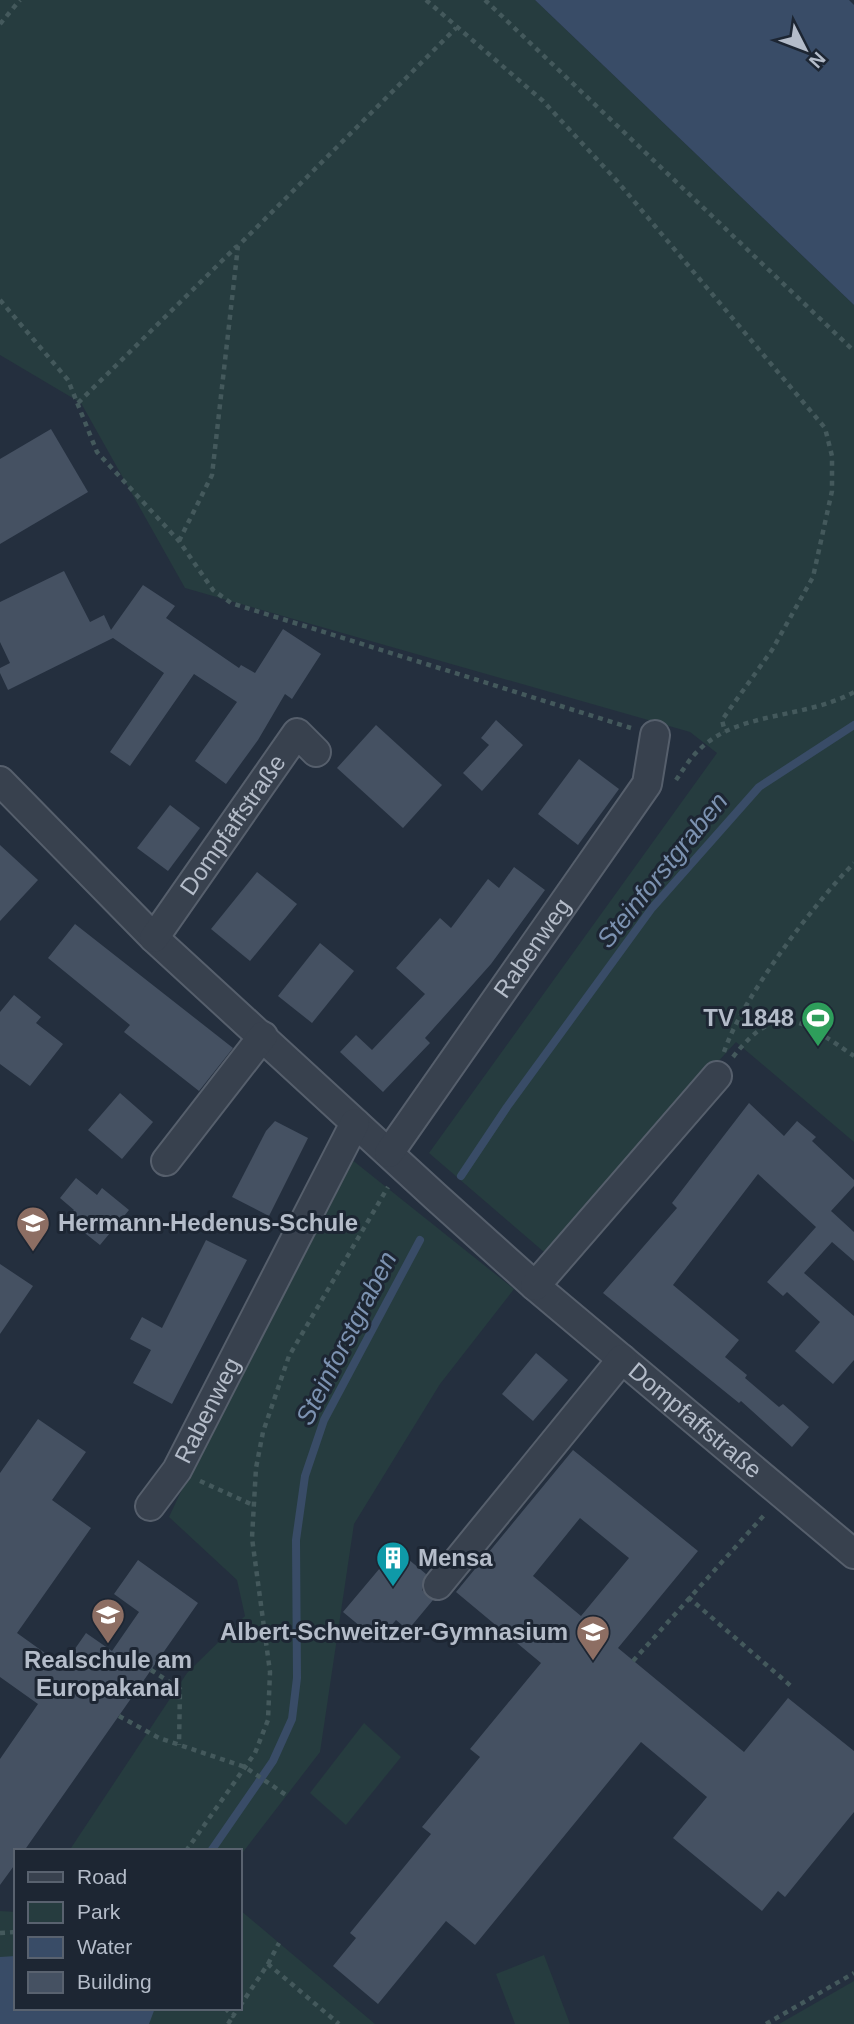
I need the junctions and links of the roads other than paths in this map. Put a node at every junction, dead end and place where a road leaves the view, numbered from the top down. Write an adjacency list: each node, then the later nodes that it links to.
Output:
1 (655, 735): 8 (street, Rabenweg)
2 (316, 752): 4 (street, Dompfaffstraße)
3 (0, 780): 4 (street, Dompfaffstraße)
4 (154, 938): 5 (street, Dompfaffstraße)
5 (263, 1036): 7 (street, Dompfaffstraße); 9 (street)
6 (717, 1076): 10 (street)
7 (355, 1123): 8 (street, Dompfaffstraße); 12 (street, Rabenweg)
8 (395, 1160): 10 (street, Dompfaffstraße)
9 (166, 1161)
10 (536, 1286): 11 (street, Dompfaffstraße)
11 (622, 1359): 13 (street, Dompfaffstraße); 14 (street)
12 (150, 1506)
13 (854, 1554)
14 (438, 1585)

